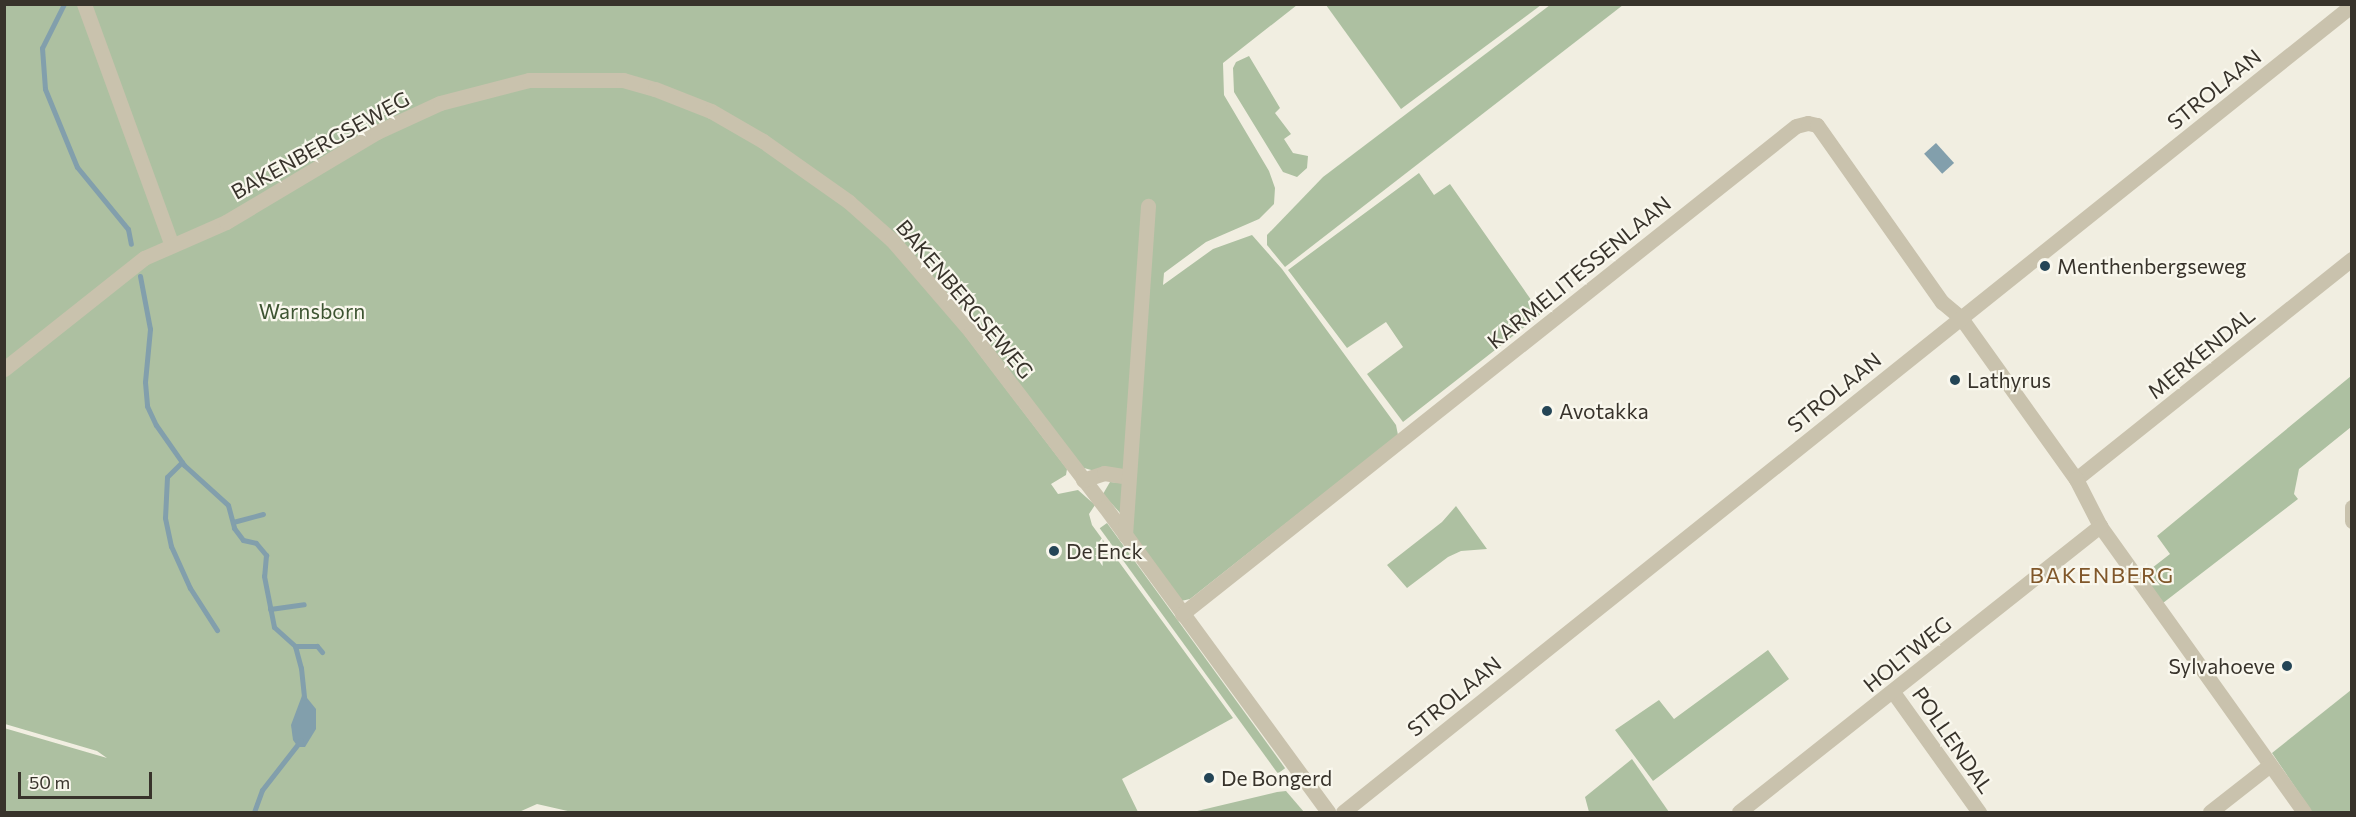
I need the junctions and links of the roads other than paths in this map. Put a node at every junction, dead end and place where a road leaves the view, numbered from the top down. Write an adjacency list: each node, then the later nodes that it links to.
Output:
1 (84, 4): 4 (street)
2 (2352, 5): 6 (street, STROLAAN)
3 (1148, 206): 8 (street)
4 (171, 243): 7 (street, BAKENBERGSEWEG); 10 (street, BAKENBERGSEWEG)
5 (2352, 259): 9 (street, MERKENDAL)
6 (1961, 318): 9 (street); 15 (street, KARMELITESSENLAAN); 19 (street, STROLAAN)
7 (4, 369)
8 (1128, 477): 10 (street); 14 (street)
9 (2076, 479): 13 (street)
10 (1083, 480): 14 (street, BAKENBERGSEWEG)
11 (2352, 507): 12 (street)
12 (2352, 521)
13 (2100, 526): 16 (street, HOLTWEG); 17 (street)
14 (1125, 535): 15 (street, BAKENBERGSEWEG)
15 (1182, 614): 18 (street, BAKENBERGSEWEG)
16 (1893, 692): 20 (street, HOLTWEG); 21 (street, POLLENDAL)
17 (2270, 765): 22 (street); 23 (street)
18 (1328, 813)
19 (1343, 813)
20 (1739, 813)
21 (1978, 813)
22 (2210, 813)
23 (2304, 813)

